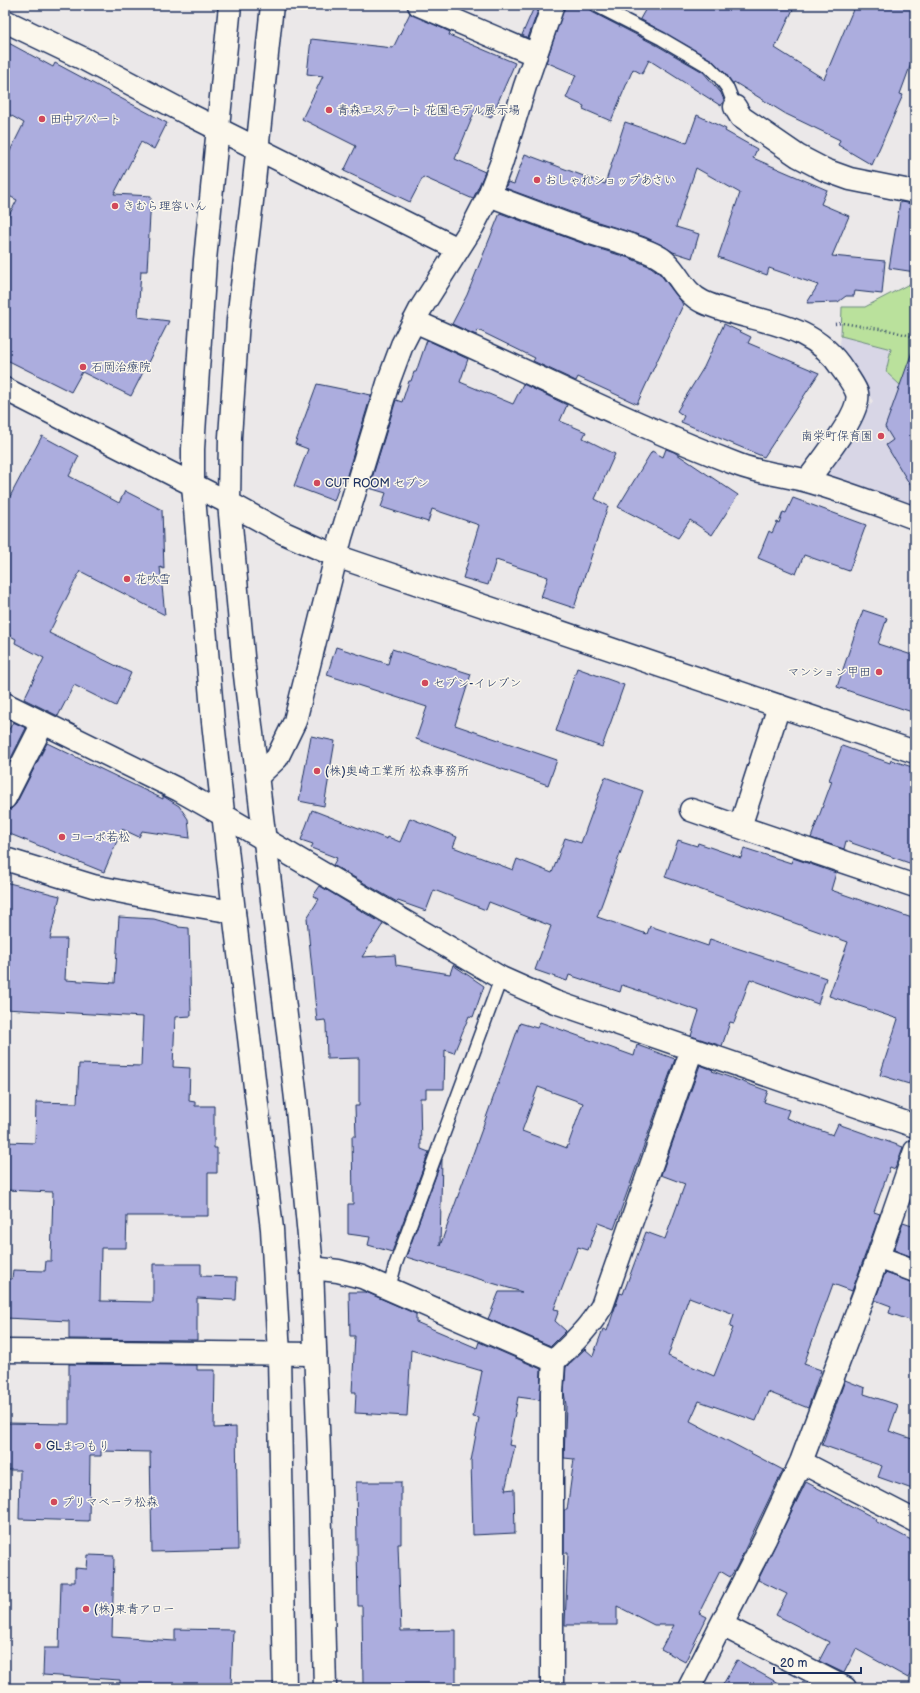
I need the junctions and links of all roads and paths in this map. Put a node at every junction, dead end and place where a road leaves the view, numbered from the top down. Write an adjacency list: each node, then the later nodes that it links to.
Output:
1 (230, 5): 9 (street)
2 (272, 5): 10 (street)
3 (419, 5): 7 (street)
4 (553, 5): 7 (street)
5 (595, 5): 8 (lane)
6 (5, 21): 9 (street)
7 (536, 56): 12 (street)
8 (735, 107): 11 (street)
9 (218, 129): 10 (street); 19 (street)
10 (258, 148): 13 (street); 20 (street)
11 (915, 192)
12 (489, 195): 13 (street); 15 (street)
13 (458, 249): 14 (street)
14 (414, 321): 18 (street); 22 (street)
15 (804, 334): 16 (path); 18 (street)
16 (915, 337)
17 (5, 389): 19 (street)
18 (807, 481): 21 (street)
19 (194, 485): 20 (street); 30 (street)
20 (229, 503): 22 (street); 27 (street)
21 (915, 518)
22 (336, 556): 24 (street); 27 (street)
23 (5, 704): 25 (street)
24 (779, 706): 26 (street); 31 (street)
25 (43, 723): 28 (street); 30 (street)
26 (915, 752)
27 (258, 776): 32 (street)
28 (5, 798)
29 (691, 810): 31 (street)
30 (223, 814): 32 (street); 35 (street)
31 (740, 827): 34 (street)
32 (265, 838): 36 (street); 41 (street)
33 (5, 859): 35 (street)
34 (915, 886)
35 (234, 912): 45 (street)
36 (501, 978): 37 (street); 43 (lane)
37 (692, 1049): 38 (street); 47 (street)
38 (915, 1126)
39 (915, 1151): 40 (street)
40 (878, 1257): 42 (street); 48 (street)
41 (312, 1268): 43 (street); 46 (street)
42 (915, 1271)
43 (389, 1288): 47 (street)
44 (5, 1351): 45 (street)
45 (280, 1354): 46 (street); 52 (street)
46 (315, 1354): 53 (street)
47 (554, 1361): 54 (street)
48 (801, 1462): 49 (street); 50 (street)
49 (915, 1521)
50 (722, 1625): 51 (street); 55 (street)
51 (822, 1683): 56 (street)
52 (285, 1688)
53 (325, 1688)
54 (552, 1688)
55 (689, 1688)
56 (845, 1688)

